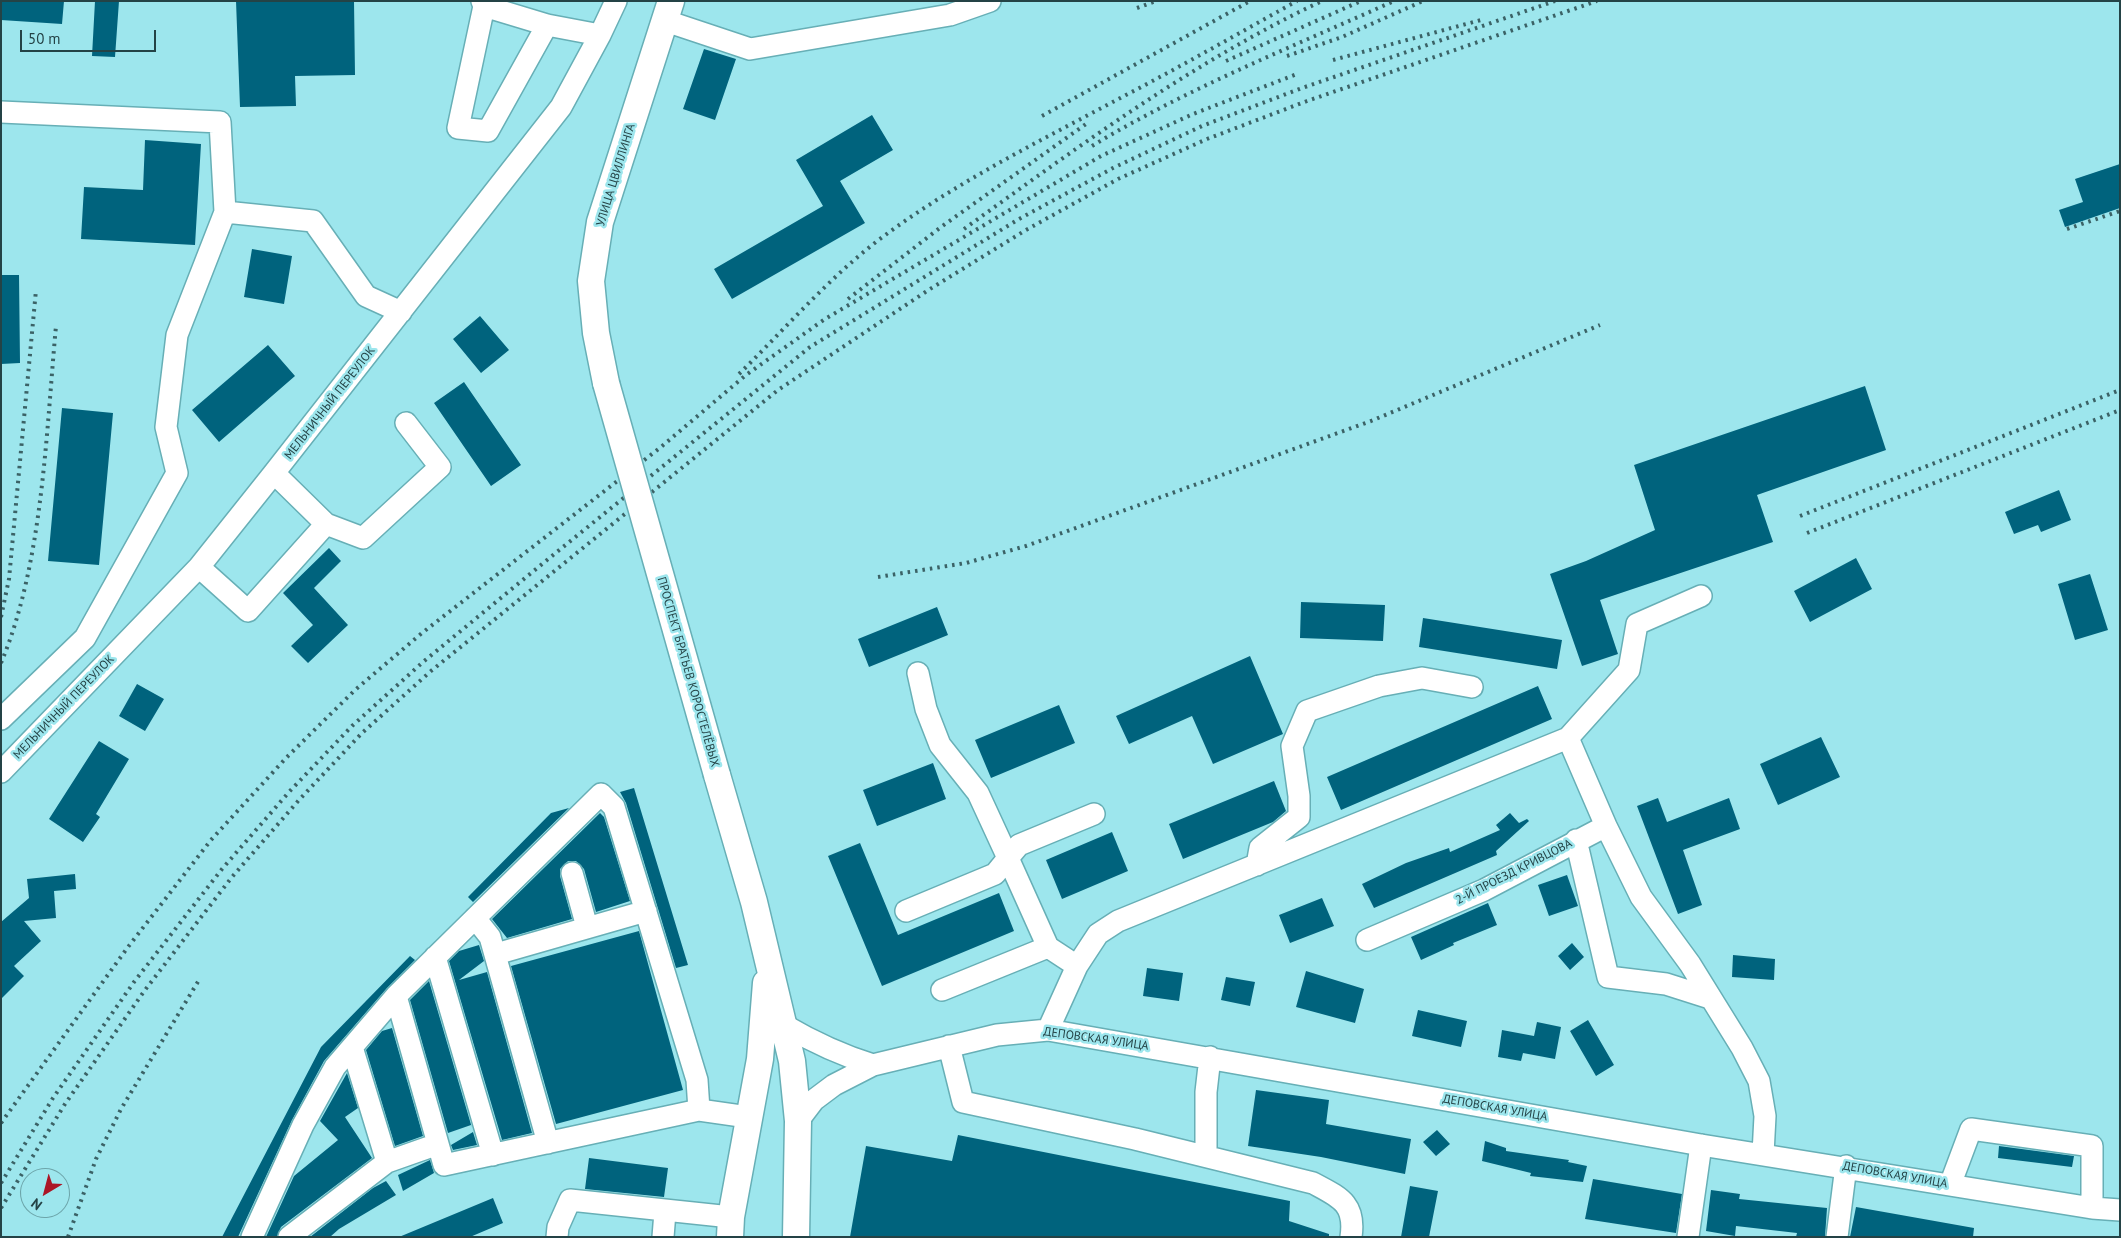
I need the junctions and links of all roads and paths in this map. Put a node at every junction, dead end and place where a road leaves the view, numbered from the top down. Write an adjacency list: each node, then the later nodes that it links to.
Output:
1 (616, 1): 6 (street, МЕЛЬНИЧНЫЙ ПЕРЕУЛОК)
2 (990, 1): 4 (street)
3 (483, 4): 5 (street); 5 (street)
4 (668, 11): 10 (main road, УЛИЦА ЦВИЛЛИНГА)
5 (548, 25): 6 (street)
6 (600, 36): 9 (street, МЕЛЬНИЧНЫЙ ПЕРЕУЛОК)
7 (1, 112): 8 (street)
8 (225, 212): 9 (street); 18 (street)
9 (401, 312): 12 (street, МЕЛЬНИЧНЫЙ ПЕРЕУЛОК)
10 (606, 383): 35 (main road, ПРОСПЕКТ БРАТЬЕВ КОРОСТЕЛЁВЫХ, bridge)
11 (406, 423): 13 (street)
12 (274, 473): 13 (street); 14 (street, МЕЛЬНИЧНЫЙ ПЕРЕУЛОК)
13 (326, 524): 14 (street)
14 (199, 568): 20 (street, МЕЛЬНИЧНЫЙ ПЕРЕУЛОК)
15 (1701, 596): 19 (street)
16 (918, 673): 24 (street)
17 (1472, 688): 25 (street)
18 (1, 719)
19 (1568, 738): 22 (street); 25 (street)
20 (1, 772)
21 (1094, 814): 24 (street)
22 (1606, 826): 23 (street, 2-Й ПРОЕЗД КРИВЦОВА); 39 (street)
23 (1576, 840): 31 (street, 2-Й ПРОЕЗД КРИВЦОВА); 39 (street)
24 (1008, 858): 28 (street); 32 (street)
25 (1257, 865): 36 (street)
26 (572, 872): 30 (street)
27 (646, 911): 29 (street); 30 (street); 46 (street)
28 (906, 911)
29 (475, 918): 33 (street); 34 (street)
30 (587, 927): 33 (street)
31 (1367, 940)
32 (1048, 947): 36 (street); 37 (street)
33 (496, 954): 49 (street)
34 (436, 957): 38 (street); 53 (street)
35 (767, 962): 40 (main road, ПРОСПЕКТ БРАТЬЕВ КОРОСТЕЛЁВЫХ); 47 (main road, ПРОСПЕКТ БРАТЬЕВ КОРОСТЕЛЁВЫХ)
36 (1077, 966): 41 (street)
37 (942, 990)
38 (396, 996): 43 (street); 50 (street)
39 (1710, 998): 52 (street)
40 (784, 1025): 45 (street); 48 (main road, ПРОСПЕКТ БРАТЬЕВ КОРОСТЕЛЁВЫХ)
41 (1048, 1030): 42 (street, ДЕПОВСКАЯ УЛИЦА); 44 (street, ДЕПОВСКАЯ УЛИЦА)
42 (949, 1046): 45 (street, ДЕПОВСКАЯ УЛИЦА); 54 (street)
43 (352, 1047): 55 (street); 63 (street)
44 (1210, 1058): 51 (street, ДЕПОВСКАЯ УЛИЦА); 54 (street)
45 (873, 1065): 48 (street, ДЕПОВСКАЯ УЛИЦА)
46 (700, 1110): 47 (street); 49 (street)
47 (748, 1117): 61 (main road, ПРОСПЕКТ БРАТЬЕВ КОРОСТЕЛЁВЫХ)
48 (798, 1121): 66 (main road, ПРОСПЕКТ БРАТЬЕВ КОРОСТЕЛЁВЫХ)
49 (548, 1143): 53 (street)
50 (438, 1144): 53 (street); 55 (street)
51 (1701, 1145): 52 (street, ДЕПОВСКАЯ УЛИЦА); 68 (street)
52 (1763, 1154): 56 (street, ДЕПОВСКАЯ УЛИЦА)
53 (493, 1155)
54 (1206, 1156): 67 (street)
55 (387, 1162): 64 (street)
56 (1846, 1166): 57 (street, ДЕПОВСКАЯ УЛИЦА); 69 (street)
57 (1950, 1184): 58 (street, ДЕПОВСКАЯ УЛИЦА); 58 (street)
58 (2092, 1208): 59 (street, ДЕПОВСКАЯ УЛИЦА)
59 (2120, 1210)
60 (665, 1212): 61 (street); 62 (street); 65 (street)
61 (730, 1227)
62 (552, 1234)
63 (252, 1237)
64 (289, 1237)
65 (663, 1237)
66 (796, 1237)
67 (1351, 1237)
68 (1688, 1237)
69 (1837, 1237)

